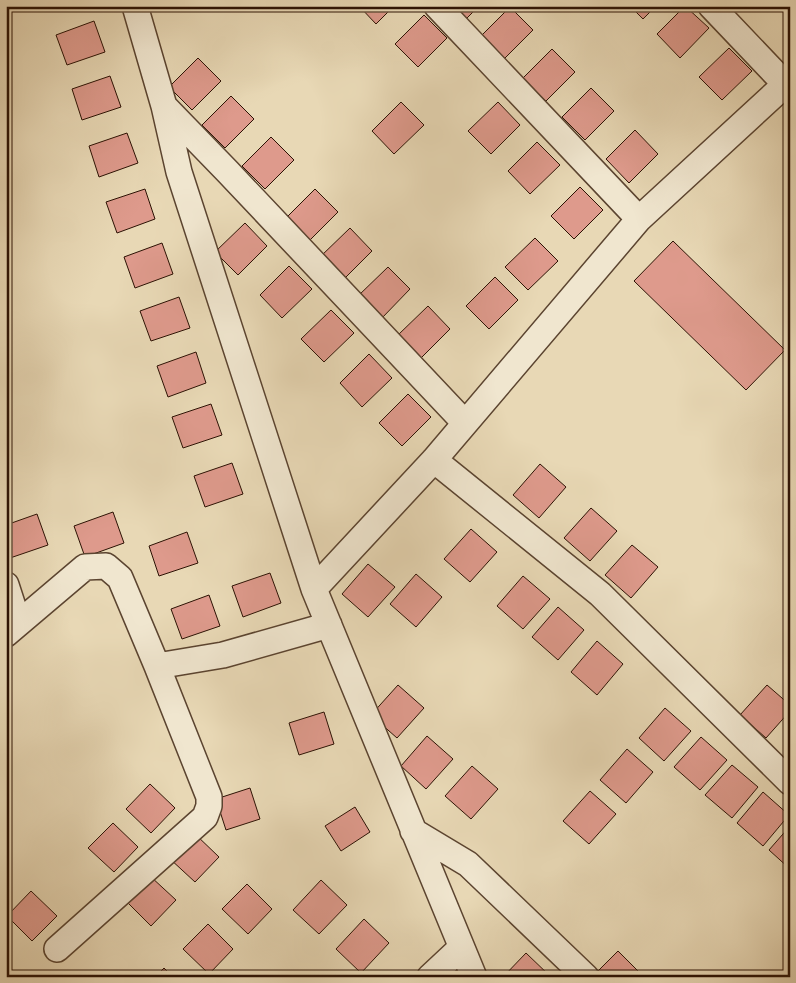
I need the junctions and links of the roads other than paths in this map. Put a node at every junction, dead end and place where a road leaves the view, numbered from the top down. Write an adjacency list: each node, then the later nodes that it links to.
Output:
1 (135, 6): 5 (street)
2 (437, 6): 6 (street)
3 (712, 6): 4 (street)
4 (788, 85): 6 (street)
5 (164, 106): 7 (street); 10 (street)
6 (639, 219): 7 (street)
7 (465, 424): 8 (street)
8 (434, 460): 10 (street); 14 (street)
9 (6, 585): 12 (street)
10 (314, 589): 11 (street)
11 (329, 625): 13 (street); 15 (street)
12 (12, 628): 13 (street)
13 (157, 666): 17 (street)
14 (790, 782)
15 (413, 831): 16 (street); 20 (street)
16 (461, 948): 18 (street); 19 (street)
17 (57, 950)
18 (430, 977)
19 (474, 977)
20 (586, 977)

